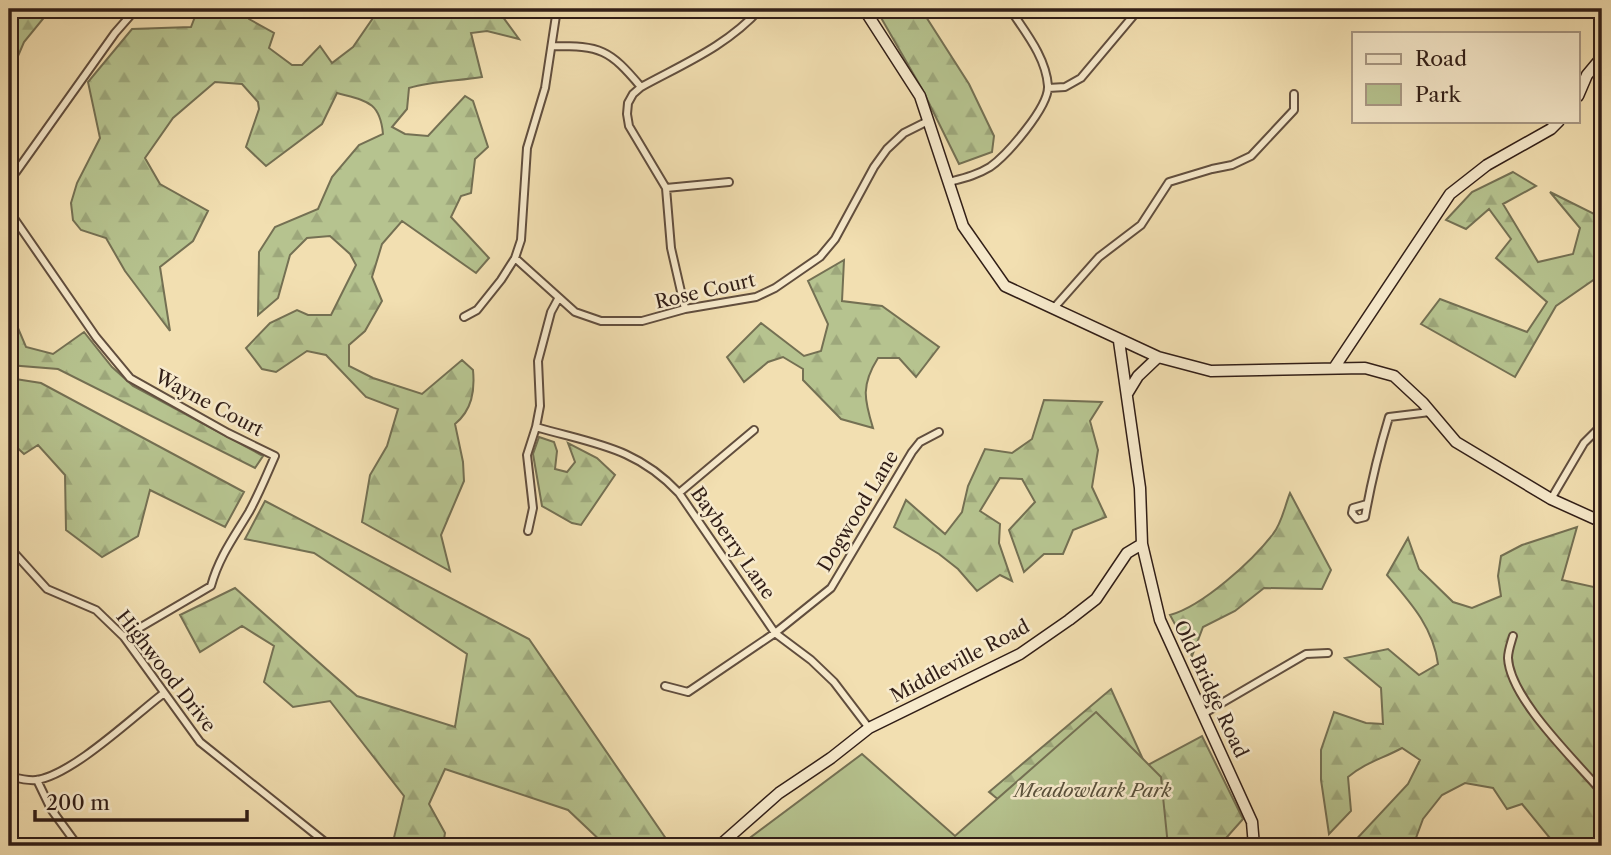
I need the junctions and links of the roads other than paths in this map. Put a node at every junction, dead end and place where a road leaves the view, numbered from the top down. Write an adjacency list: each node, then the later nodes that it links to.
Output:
1 (136, 9): 15 (street)
2 (557, 9): 7 (street)
3 (760, 9): 9 (street)
4 (864, 9): 13 (street)
5 (1010, 9): 10 (street)
6 (1139, 9): 10 (street)
7 (552, 46): 9 (street); 20 (street)
8 (1602, 57): 11 (street)
9 (641, 87): 18 (street)
10 (1048, 88): 16 (street)
11 (1580, 91)
12 (1294, 94): 23 (street)
13 (928, 121): 16 (street); 22 (street, Rose Court)
14 (1558, 122): 27 (street)
15 (9, 178)
16 (949, 181): 23 (street)
17 (729, 182): 18 (street)
18 (666, 188): 22 (street)
19 (9, 211): 43 (street, Wayne Court)
20 (515, 258): 21 (street, Rose Court); 24 (street)
21 (558, 299): 22 (street, Rose Court); 31 (street)
22 (685, 309)
23 (1053, 309): 25 (street)
24 (464, 317)
25 (1119, 341): 26 (street); 28 (street)
26 (1158, 357): 27 (street); 28 (street)
27 (1334, 368): 29 (street)
28 (1127, 394): 39 (street)
29 (1430, 412): 35 (street); 36 (street)
30 (1602, 425): 35 (street)
31 (536, 428): 34 (street, Bayberry Lane); 38 (street)
32 (754, 430): 34 (street)
33 (939, 432): 41 (street, Dogwood Lane)
34 (679, 493): 41 (street, Bayberry Lane)
35 (1551, 499): 37 (street)
36 (1367, 504)
37 (1602, 522)
38 (528, 531)
39 (1142, 544): 47 (street, Old Bridge Road); 48 (street, Middleville Road)
40 (9, 547): 43 (street, Highwood Drive)
41 (775, 633): 45 (street, Dogwood Lane); 48 (street, Bayberry Lane)
42 (1513, 636): 51 (street)
43 (124, 637): 46 (street, Highwood Drive)
44 (1328, 653): 47 (street)
45 (665, 686)
46 (164, 693): 50 (street); 53 (street, Highwood Drive)
47 (1203, 715): 55 (street, Old Bridge Road)
48 (869, 728): 54 (street, Middleville Road)
49 (9, 776): 50 (street)
50 (37, 780): 52 (street)
51 (1602, 792)
52 (78, 846)
53 (330, 846)
54 (719, 846)
55 (1254, 846)

